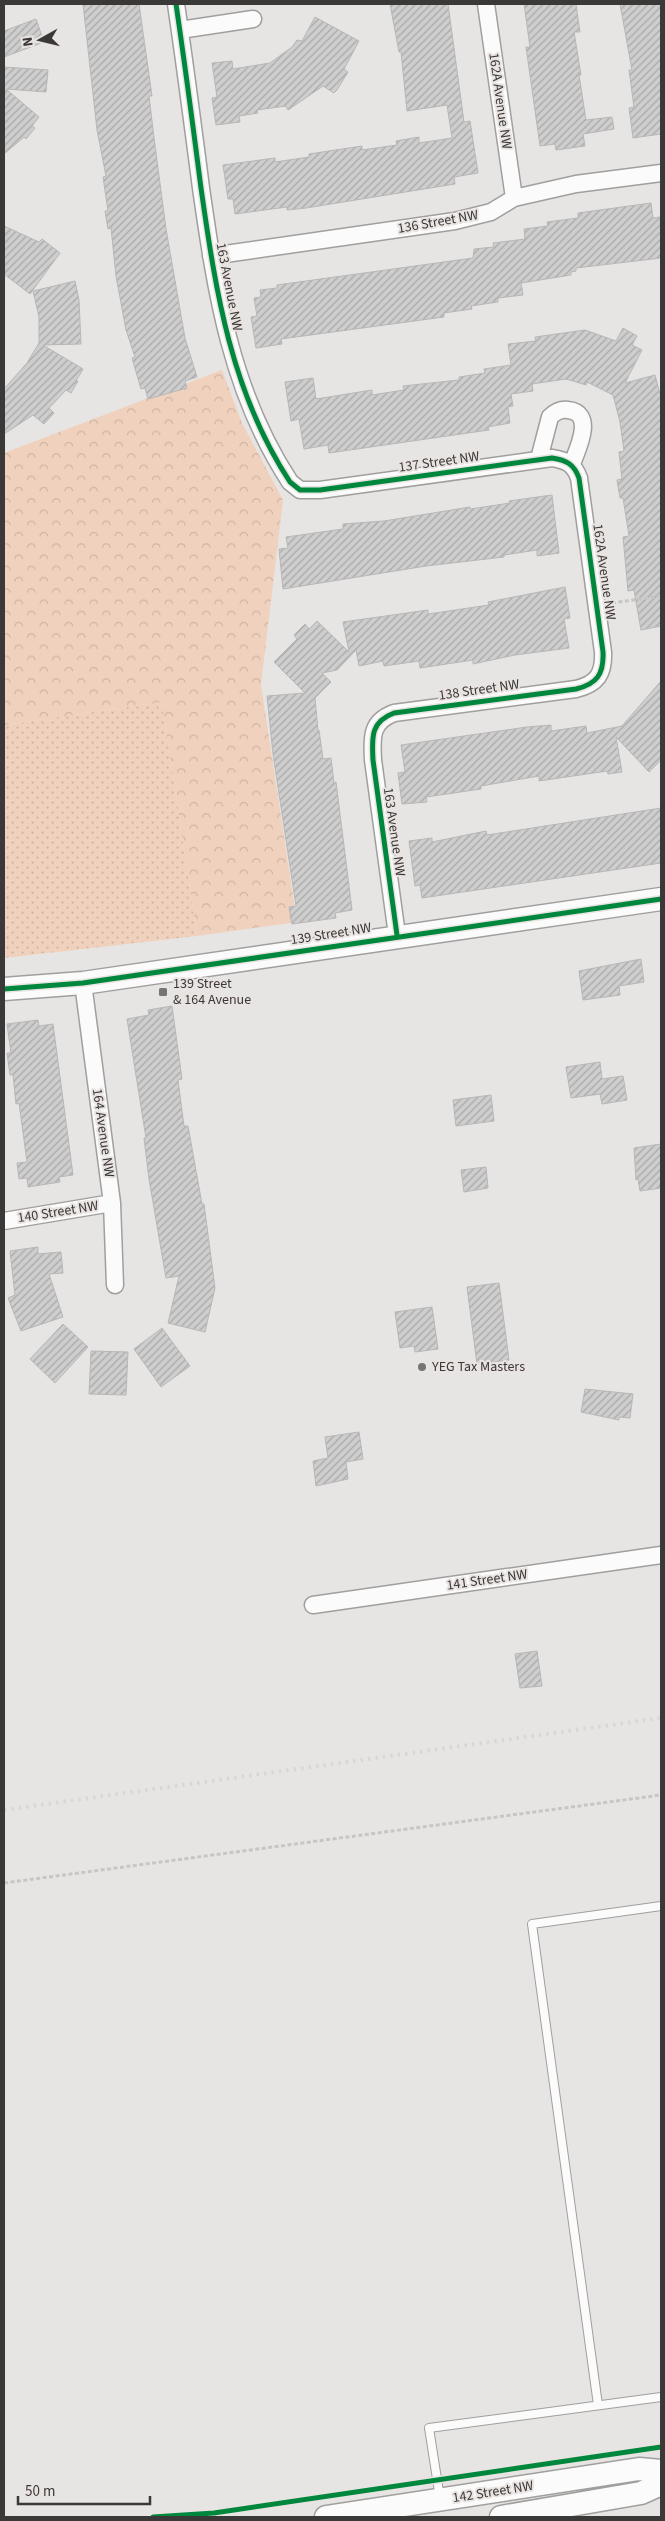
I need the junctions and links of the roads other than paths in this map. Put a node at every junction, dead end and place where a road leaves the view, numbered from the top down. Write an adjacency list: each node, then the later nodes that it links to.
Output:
1 (176, 4): 4 (street, 163 Avenue NW)
2 (486, 4): 6 (street, 162A Avenue NW)
3 (253, 19): 4 (street)
4 (180, 30): 7 (street, 163 Avenue NW)
5 (661, 173): 6 (street, 136 Street NW)
6 (514, 198): 7 (street, 136 Street NW)
7 (211, 256): 10 (street, 163 Avenue NW)
8 (539, 459): 9 (street, 137 Street NW); 9 (street); 10 (street, 137 Street NW)
9 (572, 464): 11 (street, 162A Avenue NW)
10 (308, 490)
11 (594, 682): 12 (street, 138 Street NW)
12 (374, 731): 14 (street, 163 Avenue NW)
13 (661, 899): 14 (street, 139 Street NW)
14 (397, 935): 15 (street, 139 Street NW)
15 (83, 983): 16 (street, 139 Street NW); 17 (street, 164 Avenue NW)
16 (4, 989)
17 (112, 1203): 18 (street, 140 Street NW); 19 (street, 164 Avenue NW)
18 (4, 1221)
19 (114, 1285)
20 (661, 1555): 21 (street, 141 Street NW)
21 (313, 1605)
22 (661, 1906): 24 (lane)
23 (661, 2397): 24 (lane)
24 (598, 2405): 27 (lane)
25 (661, 2471): 27 (street, 142 Street NW)
26 (661, 2484): 29 (street, 142 Street NW)
27 (440, 2500): 28 (street, 142 Street NW)
28 (326, 2517)
29 (501, 2517)

